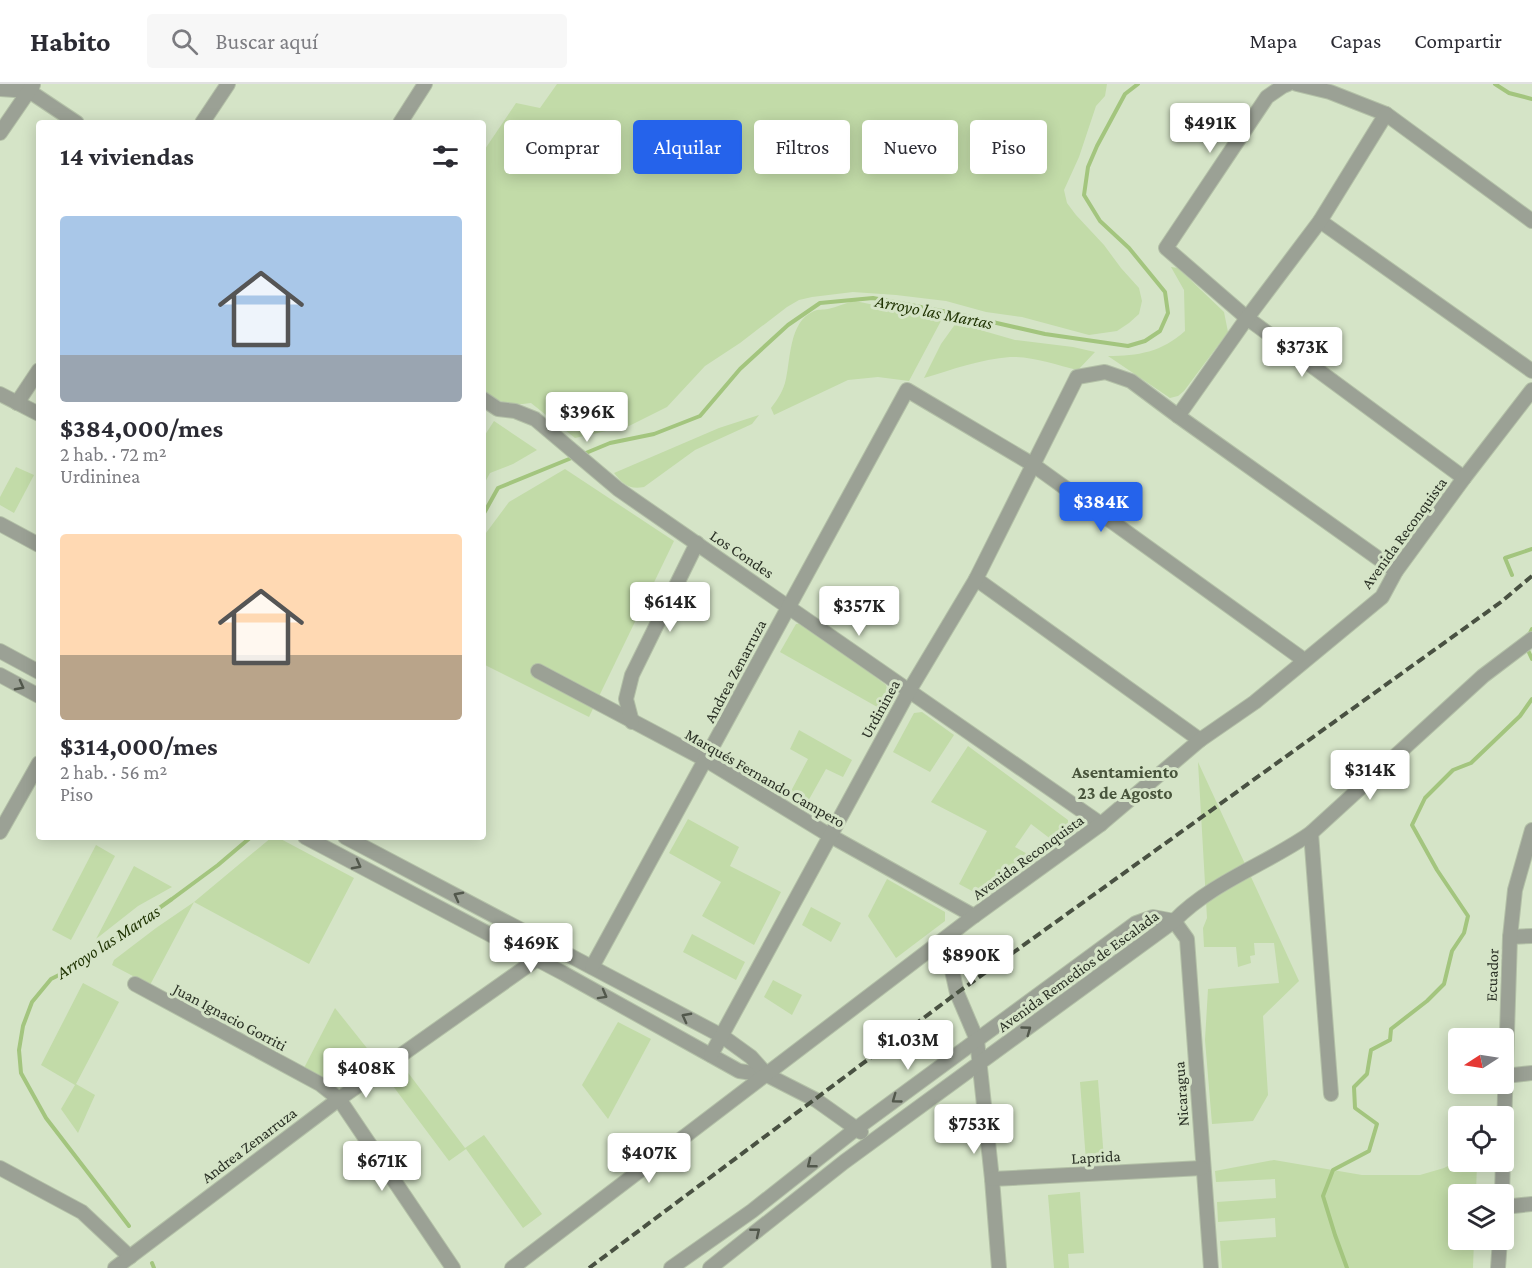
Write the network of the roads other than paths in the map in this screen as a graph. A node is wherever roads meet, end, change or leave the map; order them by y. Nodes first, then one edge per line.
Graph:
1 (228, 84) edge
2 (425, 84) edge
3 (1288, 84) edge
4 (1297, 84) edge
5 (31, 87) edge
6 (0, 89) edge
7 (1386, 114) junction
8 (73, 120) edge
9 (204, 120) edge
10 (402, 120) edge
11 (0, 133) edge
12 (1320, 221) junction
13 (1532, 221) edge
14 (1247, 318) junction
15 (1532, 371) edge
16 (36, 374) edge
17 (1532, 390) edge
18 (0, 393) edge
19 (486, 401) edge
20 (17, 403) junction
21 (36, 412) edge
22 (1178, 416) junction
23 (1032, 464) junction
24 (1464, 478) junction
25 (0, 524) edge
26 (36, 543) edge
27 (697, 543) junction
28 (1396, 571) junction
29 (975, 579) junction
30 (789, 606) junction
31 (1532, 639) edge
32 (0, 651) edge
33 (1304, 660) junction
34 (36, 670) edge
35 (538, 670) dead end
36 (0, 675) edge
37 (909, 690) junction
38 (36, 694) edge
39 (632, 722) junction
40 (1200, 740) junction
41 (706, 760) junction
42 (36, 768) edge
43 (1101, 824) junction
44 (1532, 830) edge
45 (0, 832) edge
46 (1311, 833) junction
47 (829, 835) junction
48 (311, 840) edge
49 (351, 840) edge
50 (974, 916) junction
51 (1174, 921) junction
52 (1532, 936) edge
53 (1510, 937) junction
54 (945, 939) junction
55 (547, 943) junction
56 (537, 959) junction
57 (592, 967) junction
58 (135, 984) dead end
59 (1507, 1028) edge
60 (722, 1036) junction
61 (977, 1040) junction
62 (711, 1056) junction
63 (980, 1064) junction
64 (1532, 1073) edge
65 (767, 1075) junction
66 (1514, 1075) edge
67 (1331, 1094) dead end
68 (339, 1099) junction
69 (857, 1128) junction
70 (871, 1143) junction
71 (0, 1168) edge
72 (1202, 1168) junction
73 (992, 1179) junction
74 (1532, 1204) edge
75 (1514, 1206) edge
76 (718, 1235) junction
77 (1499, 1250) edge
78 (130, 1257) junction
79 (727, 1262) edge
80 (115, 1268) edge
81 (453, 1268) edge
82 (512, 1268) edge
83 (671, 1268) edge
84 (710, 1268) edge
85 (999, 1268) edge
86 (1211, 1268) edge
87 (1498, 1268) edge

1 - 9 street
2 - 10 street
3 - 14 street
4 - 7 street
5 - 6 street
5 - 8 street
5 - 11 street
7 - 12 street
7 - 13 street
12 - 14 street
12 - 15 street
14 - 22 street
14 - 24 street
16 - 20 street
17 - 24 street, Avenida Reconquista
18 - 20 street
19 - 27 street, Los Condes
20 - 21 street
22 - 23 street, Urdininea
22 - 28 street
23 - 29 street, Urdininea
23 - 30 street, Andrea Zenarruza
23 - 33 street
24 - 28 street, Avenida Reconquista
25 - 26 street
27 - 30 street, Los Condes
27 - 39 street
28 - 33 street, Avenida Reconquista
29 - 37 street, Urdininea
29 - 40 street
30 - 37 street, Los Condes
30 - 41 street, Andrea Zenarruza
31 - 46 street
32 - 34 street
33 - 40 street, Avenida Reconquista
35 - 39 street, Marqués Fernando Campero
36 -> 38 street
37 - 43 street, Los Condes
37 - 47 street, Urdininea
39 - 41 street, Marqués Fernando Campero
40 - 43 street, Avenida Reconquista
41 - 47 street, Marqués Fernando Campero
41 - 57 street, Andrea Zenarruza
42 - 45 street
43 - 50 street, Avenida Reconquista
44 - 53 street, Ecuador
46 - 51 street
46 - 67 street
47 - 50 street, Marqués Fernando Campero
47 - 60 street, Urdininea
48 -> 56 street
55 -> 49 street
50 - 54 street, Avenida Reconquista
51 - 61 street, Avenida Remedios de Escalada
63 -> 51 street, Avenida Remedios de Escalada
51 - 72 street, Nicaragua
52 - 53 street
53 - 59 street, Ecuador
54 - 61 street
54 - 65 street, Avenida Reconquista
55 - 56 street, Andrea Zenarruza
55 - 57 street
56 -> 62 street
56 - 68 street, Andrea Zenarruza
60 -> 57 street
58 - 68 street, Juan Ignacio Gorriti
60 - 62 street, Urdininea
60 - 65 street
61 - 63 street
61 -> 69 street, Avenida Remedios de Escalada
62 - 65 street
63 - 70 street, Avenida Remedios de Escalada
63 - 73 street
64 - 66 street
65 - 69 street
65 - 82 street, Avenida Reconquista
68 - 78 street, Andrea Zenarruza
68 - 81 street, Juan Ignacio Gorriti
69 - 70 street
69 -> 76 street, Avenida Remedios de Escalada
79 -> 70 street, Avenida Remedios de Escalada
71 - 78 street
72 - 73 street, Laprida
72 - 86 street, Nicaragua
73 - 85 street
74 - 75 street
76 - 79 street
76 - 83 street, Avenida Remedios de Escalada
77 - 87 street
78 - 80 street, Andrea Zenarruza
79 - 84 street, Avenida Remedios de Escalada

